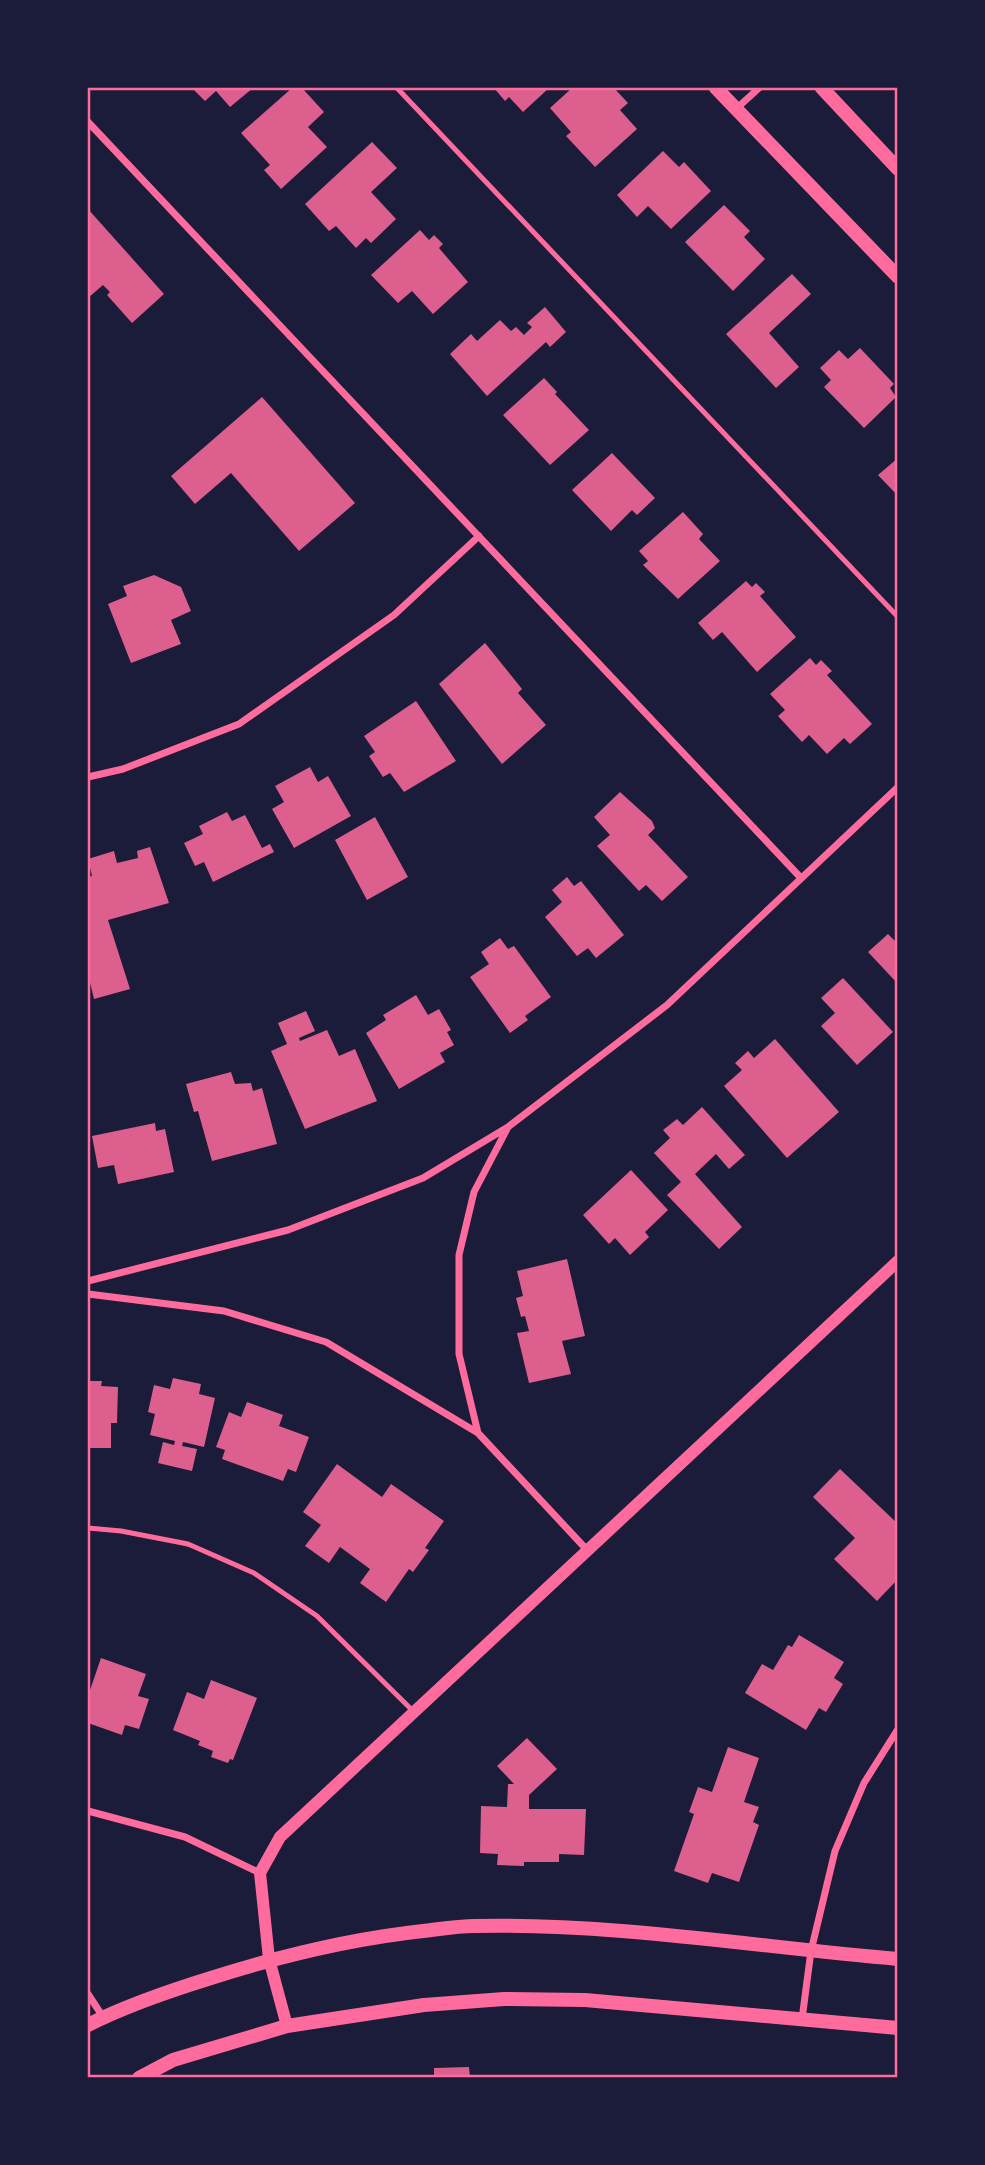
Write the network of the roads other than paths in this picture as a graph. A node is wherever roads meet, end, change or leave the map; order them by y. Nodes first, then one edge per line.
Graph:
1 (397, 88) edge
2 (716, 88) edge
3 (759, 88) edge
4 (822, 88) edge
5 (736, 109) junction
6 (88, 122) edge
7 (898, 169) edge
8 (898, 277) edge
9 (479, 536) junction
10 (898, 617) edge
11 (88, 777) edge
12 (898, 787) edge
13 (801, 878) junction
14 (508, 1127) junction
15 (898, 1261) edge
16 (88, 1281) edge
17 (88, 1294) edge
18 (478, 1433) junction
19 (88, 1528) edge
20 (588, 1551) junction
21 (414, 1712) junction
22 (898, 1729) edge
23 (88, 1811) edge
24 (260, 1873) junction
25 (811, 1951) junction
26 (270, 1959) junction
27 (898, 1959) edge
28 (88, 1994) edge
29 (103, 2017) junction
30 (802, 2019) junction
31 (88, 2025) edge
32 (288, 2026) junction
33 (898, 2028) edge
34 (139, 2077) edge

1 - 10 lane
2 - 5 main road
3 - 5 street
4 - 7 main road
5 - 8 main road
6 - 9 street
9 - 11 street
9 - 13 street
12 - 13 street
13 - 14 street
14 - 16 street
14 - 18 street
15 - 20 street
17 - 18 street
18 - 20 street
19 - 21 lane
20 - 21 street
21 - 24 street
22 - 25 street
23 - 24 street
24 - 26 street
25 - 26 main road
25 - 27 main road
25 - 30 street
26 - 29 main road
26 - 32 street
28 - 29 street
29 - 31 main road
30 - 32 main road
30 - 33 main road
32 - 34 main road

